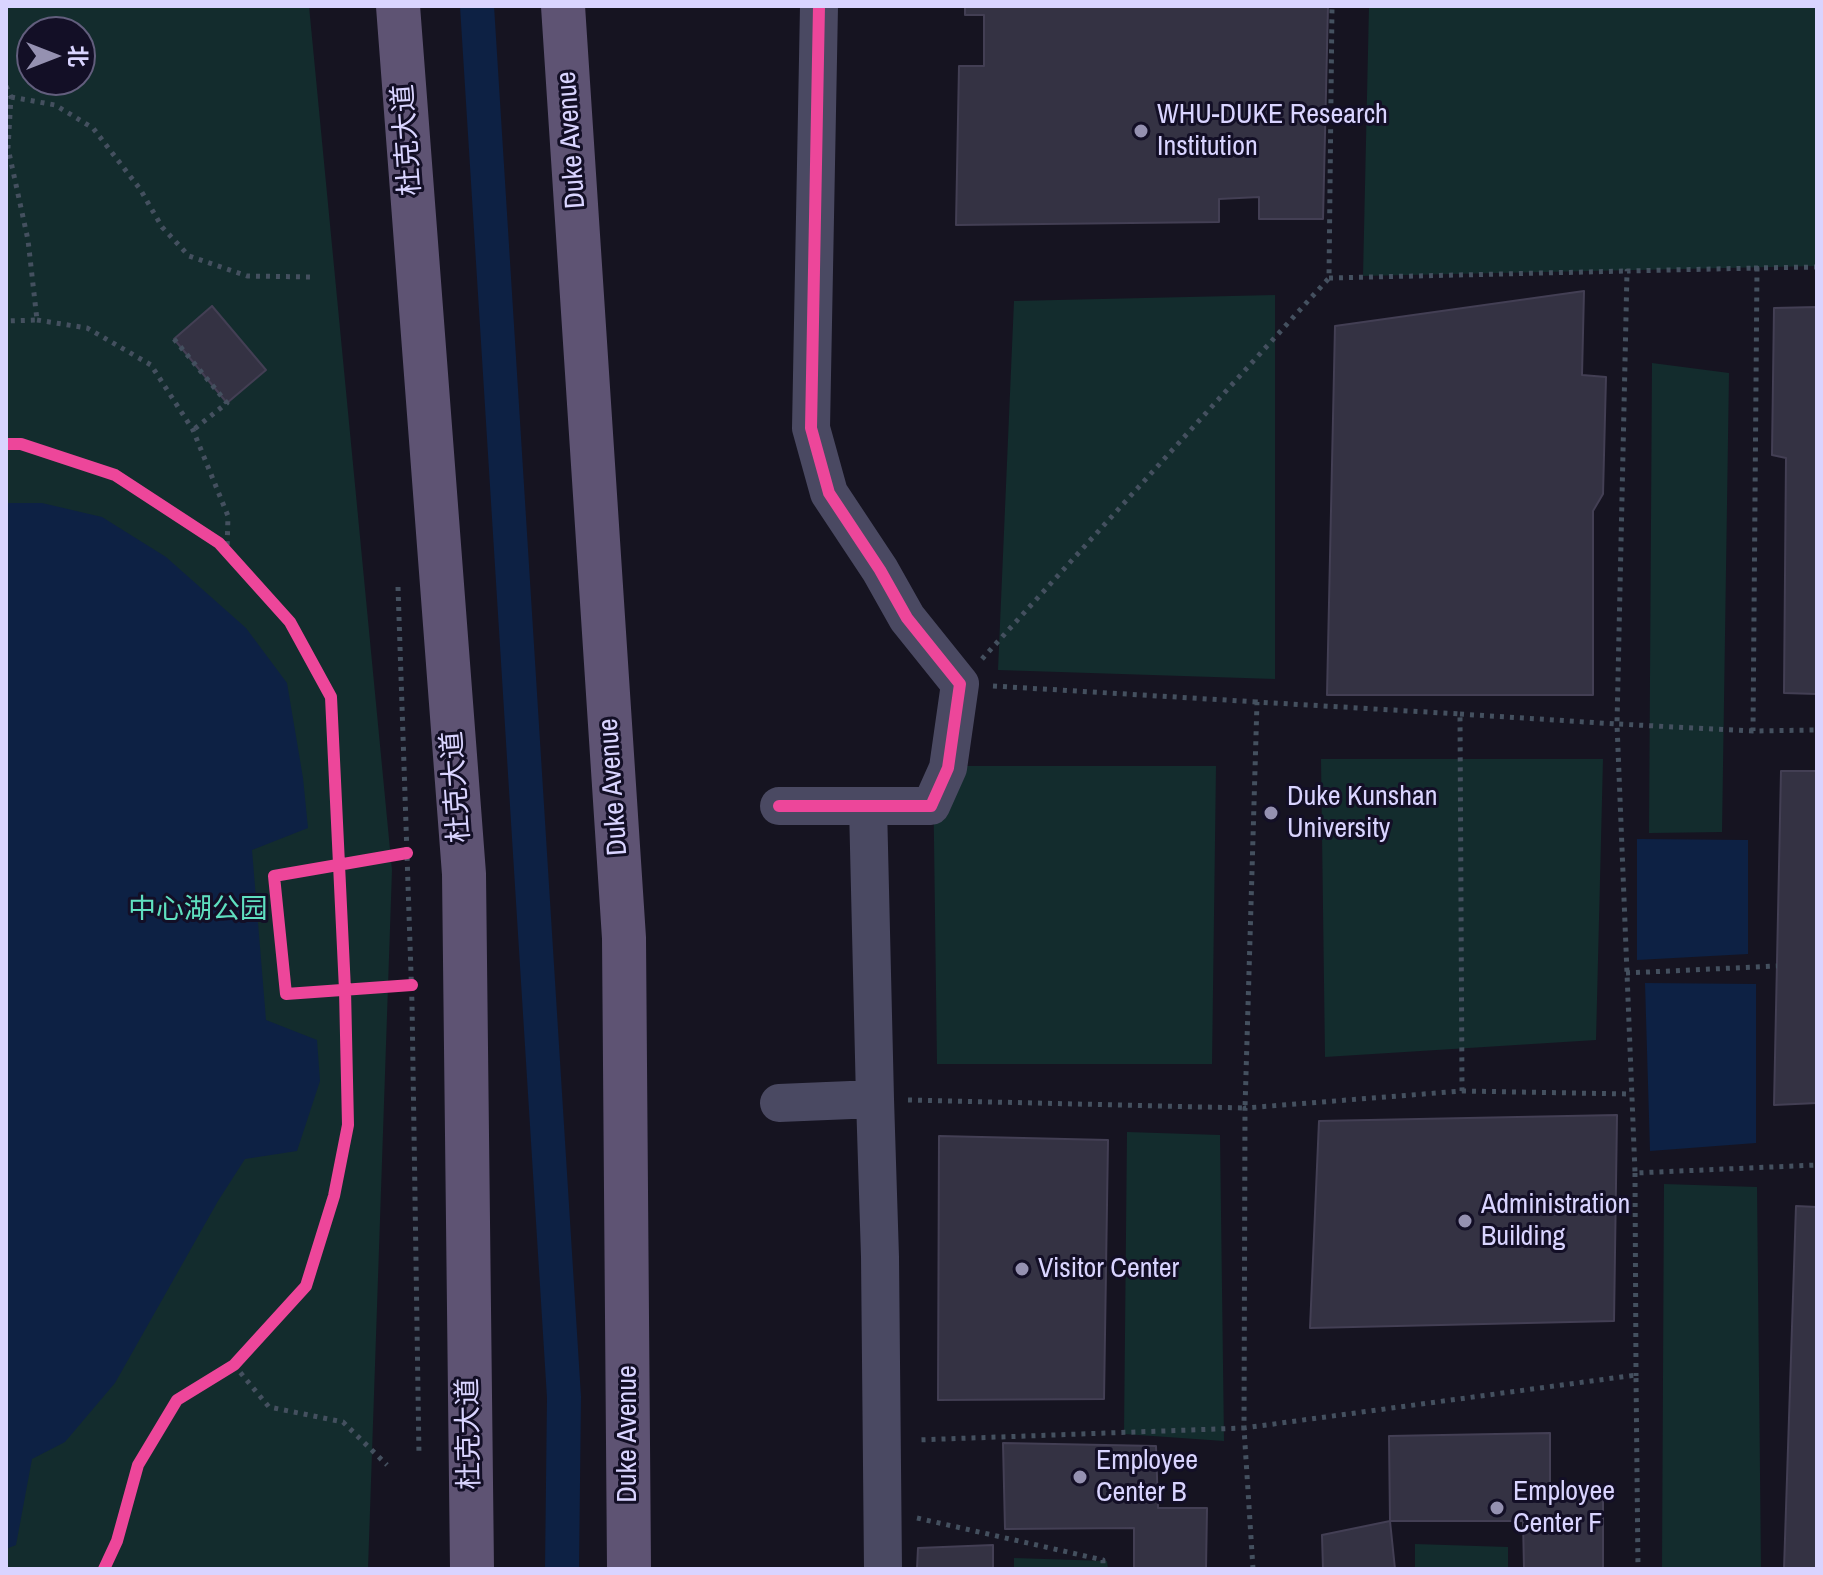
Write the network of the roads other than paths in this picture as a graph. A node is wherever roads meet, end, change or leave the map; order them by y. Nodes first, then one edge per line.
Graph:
1 (398, 6) edge
2 (563, 6) edge
3 (819, 6) edge
4 (779, 806) dead end
5 (868, 806) junction
6 (875, 1099) junction
7 (779, 1103) dead end
8 (472, 1569) edge
9 (629, 1569) edge
10 (883, 1569) edge

1 - 8 main road, 杜克大道
2 - 9 main road, Duke Avenue
3 - 5 street
4 - 5 street
5 - 6 street
6 - 7 street
6 - 10 street

